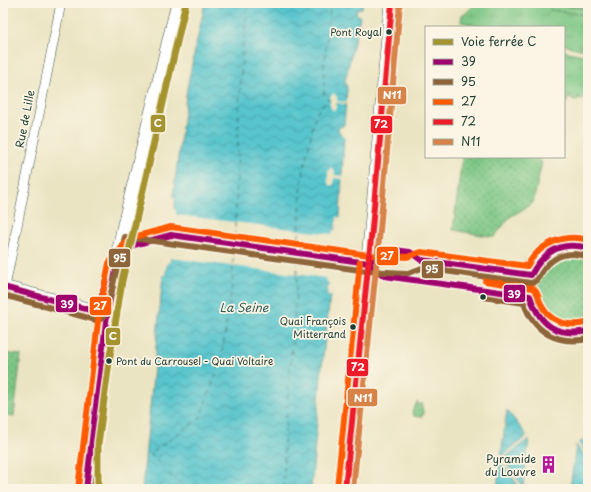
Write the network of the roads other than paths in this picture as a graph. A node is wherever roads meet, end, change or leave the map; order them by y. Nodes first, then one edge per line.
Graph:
1 (61, 3) edge
2 (179, 3) edge
3 (392, 3) edge
4 (4, 287) edge
5 (107, 314) junction
6 (86, 489) edge
7 (345, 489) edge

1 - 4 street, Rue de Lille
2 - 5 main road
3 - 7 main road
4 - 5 street
5 - 6 main road

